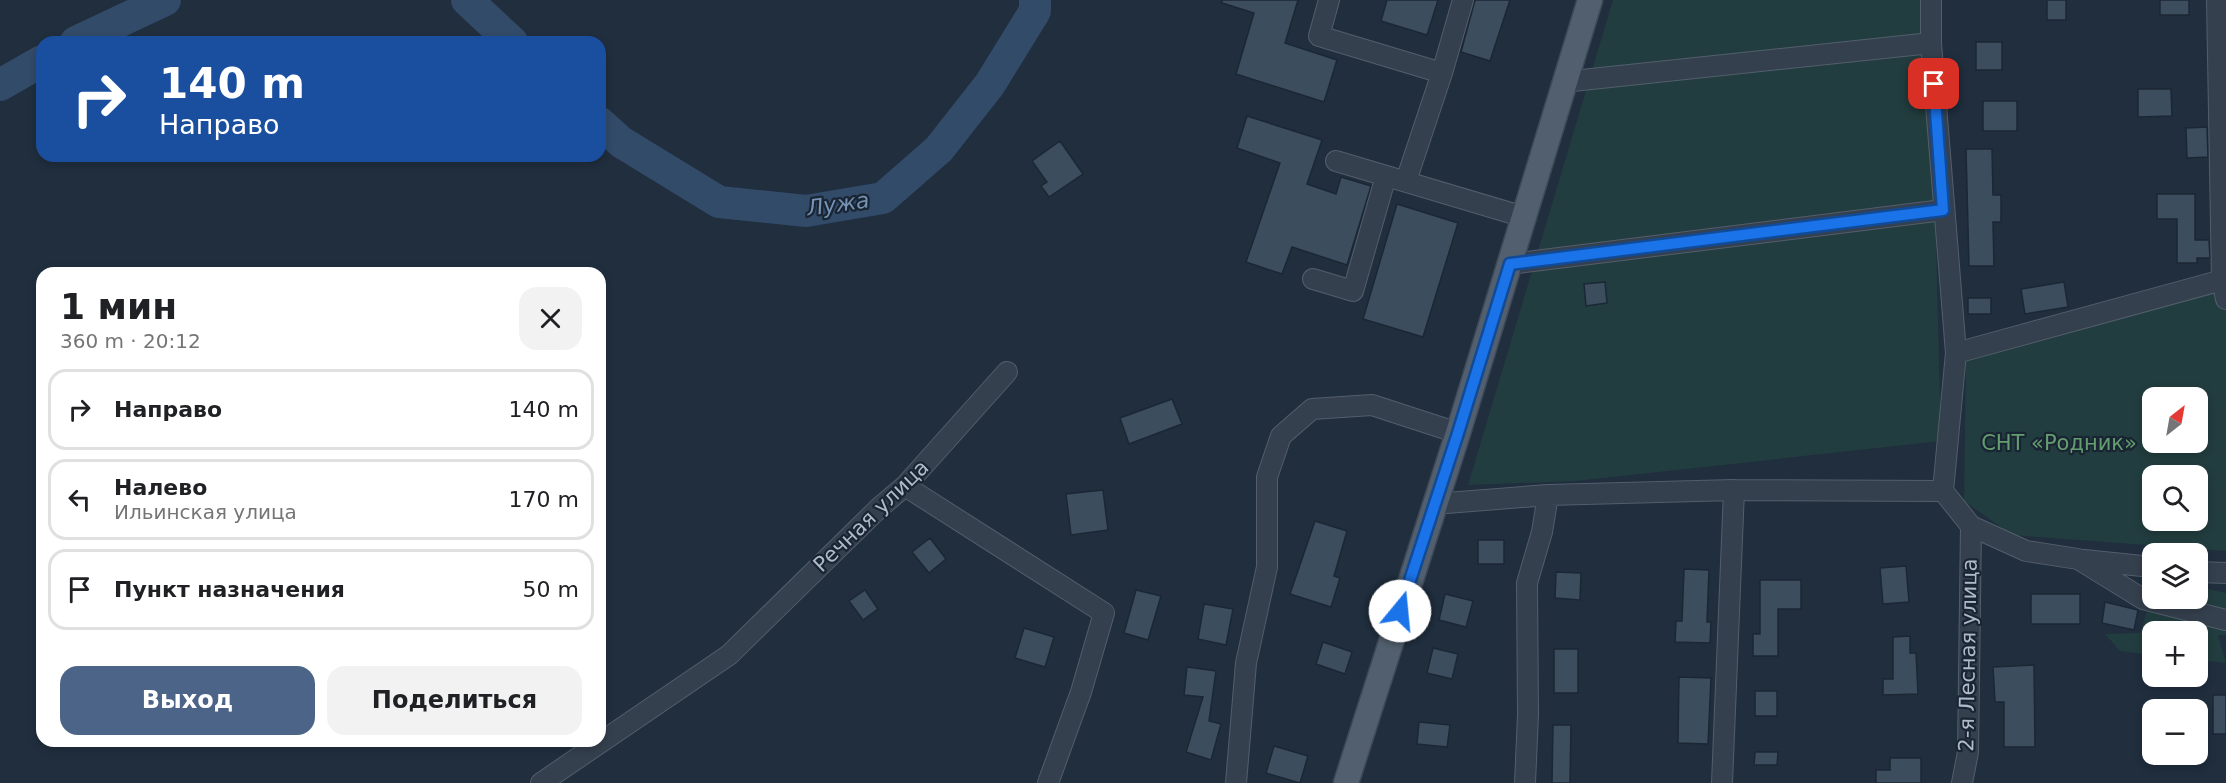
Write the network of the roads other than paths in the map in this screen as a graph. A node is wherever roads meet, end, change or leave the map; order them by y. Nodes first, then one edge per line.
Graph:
1 (1329, 0) edge
2 (1463, 0) edge
3 (1590, 0) edge
4 (1931, 0) edge
5 (2217, 0) edge
6 (1930, 43) junction
7 (1442, 73) junction
8 (1563, 82) junction
9 (1336, 161) dead end
10 (1386, 176) junction
11 (1406, 181) junction
12 (1943, 210) junction
13 (1524, 217) junction
14 (1510, 264) junction
15 (1314, 279) dead end
16 (2225, 286) edge
17 (1956, 352) junction
18 (1007, 372) dead end
19 (1458, 433) junction
20 (905, 486) junction
21 (1734, 490) junction
22 (1943, 491) junction
23 (1548, 495) junction
24 (1434, 504) junction
25 (1971, 526) junction
26 (2078, 559) junction
27 (2142, 566) edge
28 (2208, 572) edge
29 (2226, 573) edge
30 (2226, 620) edge
31 (606, 739) edge
32 (594, 747) edge
33 (541, 783) edge
34 (1048, 783) edge
35 (1236, 783) edge
36 (1346, 783) edge
37 (1525, 783) edge
38 (1722, 783) edge
39 (1962, 783) edge

1 - 7 street
2 - 7 street
3 - 8 main road
4 - 6 street
5 - 16 street
6 - 8 street
6 - 12 street
7 - 11 street
8 - 13 main road
9 - 10 street
10 - 11 street
10 - 15 street
11 - 13 street
12 - 14 street
12 - 17 street
13 - 14 main road
14 - 19 main road
16 - 17 street
17 - 22 street
18 - 20 street, Речная улица
19 - 24 main road
19 - 35 street
20 - 31 street, Речная улица
20 - 34 street
21 - 22 street
21 - 23 street
21 - 38 street
22 - 25 street, 2-я Лесная улица
23 - 24 street
23 - 37 street
24 - 36 main road
25 - 26 street, 2-я Лесная улица
25 - 39 street, 2-я Лесная улица
26 - 27 street
26 - 30 street, 2-я Лесная улица
28 - 29 street
32 - 33 street, Речная улица

